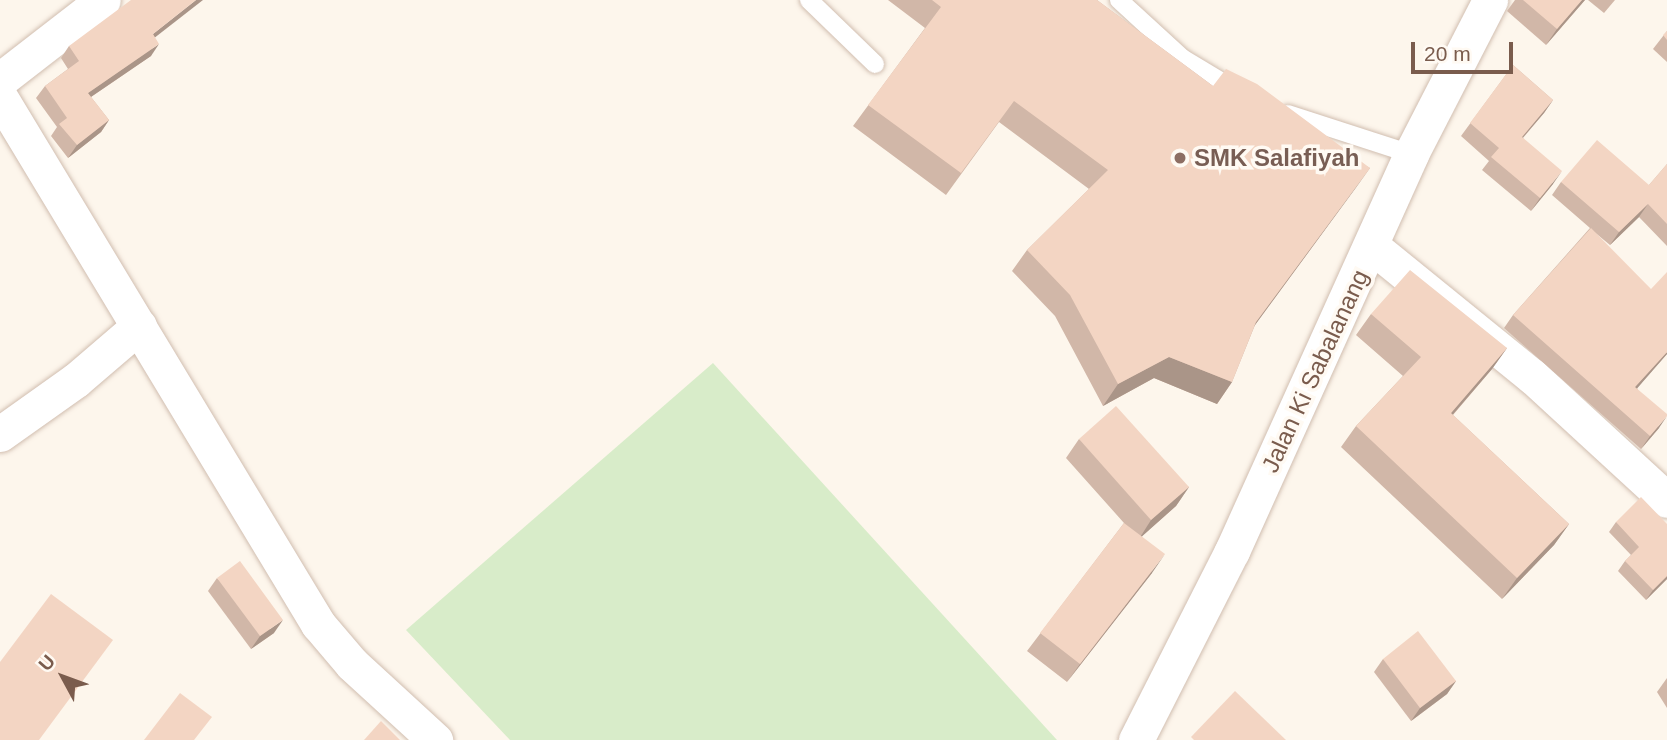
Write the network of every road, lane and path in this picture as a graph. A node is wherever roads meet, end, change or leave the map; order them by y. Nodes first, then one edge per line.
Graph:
1 (103, 0) edge
2 (809, 0) edge
3 (1119, 0) edge
4 (1482, 14) edge
5 (875, 64) dead end
6 (0, 80) edge
7 (0, 97) edge
8 (1411, 154) junction
9 (1373, 247) junction
10 (139, 326) junction
11 (0, 434) edge
12 (1667, 500) edge
13 (435, 740) edge
14 (1136, 740) edge

1 - 6 street
2 - 5 lane
3 - 8 lane
4 - 8 street, Jalan Ki Sabalanang
7 - 10 street
8 - 9 street, Jalan Ki Sabalanang
9 - 12 street
9 - 14 street, Jalan Ki Sabalanang
10 - 11 street
10 - 13 street

